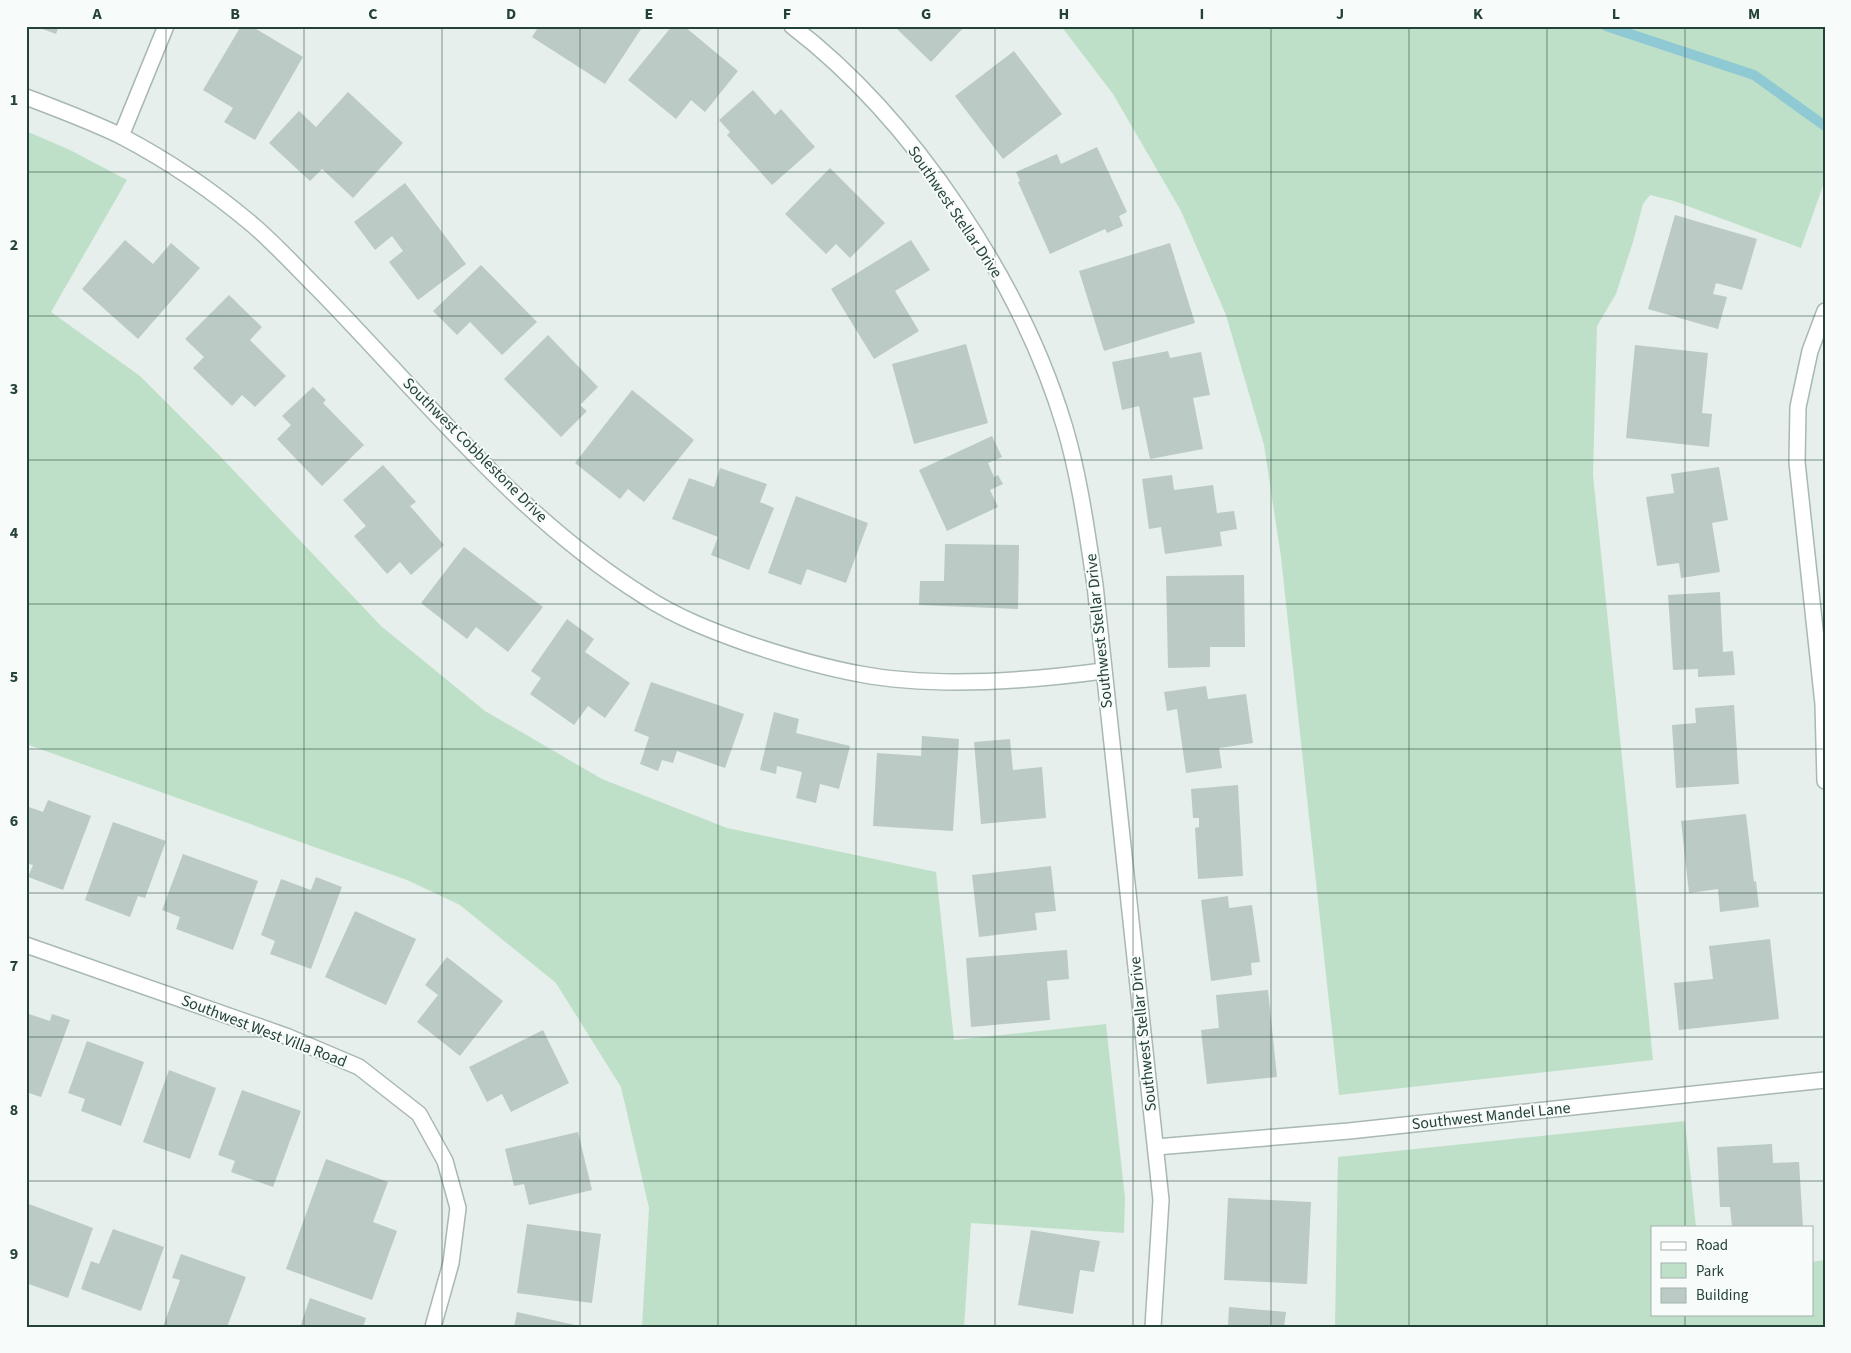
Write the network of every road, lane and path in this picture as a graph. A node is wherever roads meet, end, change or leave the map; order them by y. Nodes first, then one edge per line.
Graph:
1 (166, 26) edge
2 (792, 26) edge
3 (26, 97) edge
4 (121, 136) junction
5 (1825, 311) edge
6 (1103, 671) junction
7 (1824, 703) edge
8 (1825, 781) edge
9 (26, 944) edge
10 (1825, 1080) edge
11 (1156, 1147) junction
12 (433, 1327) edge
13 (1153, 1327) edge

1 - 4 street
2 - 6 street, Southwest Stellar Drive
3 - 4 street, Southwest Cobblestone Drive
4 - 6 street, Southwest Cobblestone Drive
5 - 7 street
6 - 11 street, Southwest Stellar Drive
7 - 8 street
9 - 12 street, Southwest West Villa Road
10 - 11 street, Southwest Mandel Lane
11 - 13 street, Southwest Stellar Drive

